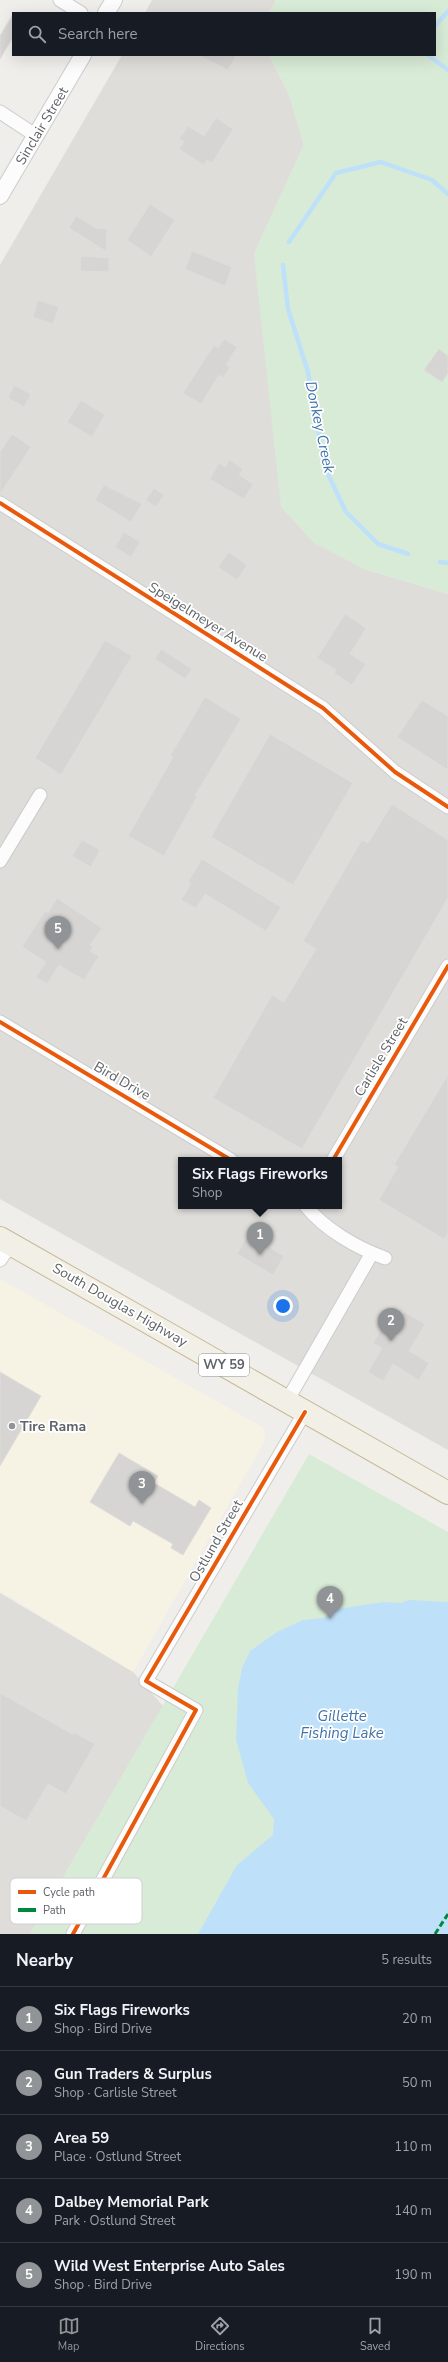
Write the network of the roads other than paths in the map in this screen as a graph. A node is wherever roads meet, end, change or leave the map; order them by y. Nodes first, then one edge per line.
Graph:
1 (60, 0) edge
2 (114, 0) edge
3 (79, 12) edge
4 (107, 12) edge
5 (82, 56) edge
6 (0, 112) edge
7 (36, 135) junction
8 (0, 196) edge
9 (0, 503) edge
10 (40, 795) dead end
11 (448, 808) edge
12 (0, 861) edge
13 (448, 966) edge
14 (0, 1022) edge
15 (226, 1157) edge
16 (335, 1157) edge
17 (308, 1209) edge
18 (4, 1247) edge
19 (372, 1253) junction
20 (385, 1258) dead end
21 (296, 1406) junction
22 (448, 1493) edge
23 (104, 1878) edge
24 (79, 1924) edge
25 (74, 1934) edge

1 - 3 street
2 - 4 street
5 - 7 street, Sinclair Street
6 - 7 street
7 - 8 street, Sinclair Street
9 - 11 street, Speigelmeyer Avenue
10 - 12 street
13 - 16 street, Carlisle Street
14 - 15 street, Bird Drive
17 - 19 street
18 - 21 highway, South Douglas Highway / WY 59
19 - 20 street
19 - 21 street
21 - 22 highway, South Douglas Highway / WY 59
21 - 23 street, Ostlund Street
24 - 25 street, Ostlund Street

